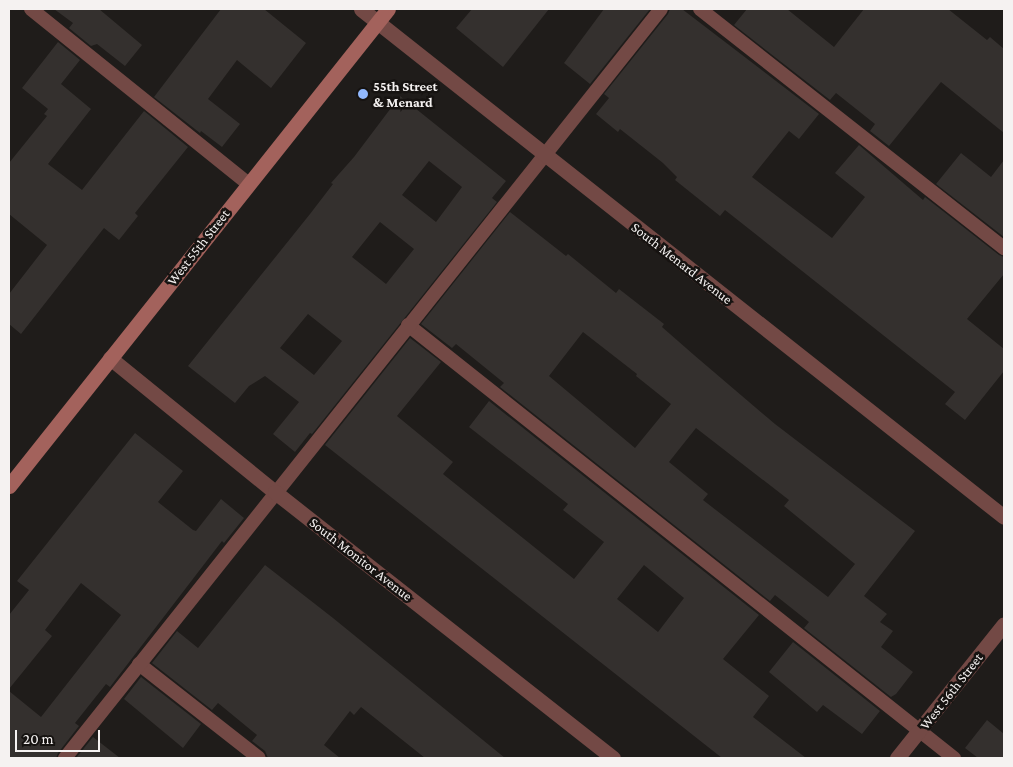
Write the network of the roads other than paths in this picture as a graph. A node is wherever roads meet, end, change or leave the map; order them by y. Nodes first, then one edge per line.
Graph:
1 (31, 9) edge
2 (361, 9) edge
3 (388, 9) edge
4 (662, 9) edge
5 (700, 9) edge
6 (377, 22) junction
7 (544, 154) junction
8 (249, 184) junction
9 (1004, 248) edge
10 (408, 325) junction
11 (110, 358) junction
12 (9, 486) edge
13 (275, 492) junction
14 (1004, 517) edge
15 (1004, 624) edge
16 (139, 664) junction
17 (919, 731) junction
18 (65, 758) edge
19 (259, 758) edge
20 (614, 758) edge
21 (897, 758) edge
22 (954, 758) edge

1 - 8 lane
2 - 6 street, South Menard Avenue
3 - 6 main road, West 55th Street
4 - 7 lane
5 - 9 lane
6 - 7 street, South Menard Avenue
6 - 8 main road, West 55th Street
7 - 10 lane
7 - 14 street, South Menard Avenue
8 - 11 main road, West 55th Street
10 - 13 lane
10 - 17 lane
11 - 12 main road, West 55th Street
11 - 13 street, South Monitor Avenue
13 - 16 lane
13 - 20 street, South Monitor Avenue
15 - 17 street, West 56th Street
16 - 18 lane
16 - 19 lane
17 - 21 street, West 56th Street
17 - 22 lane

